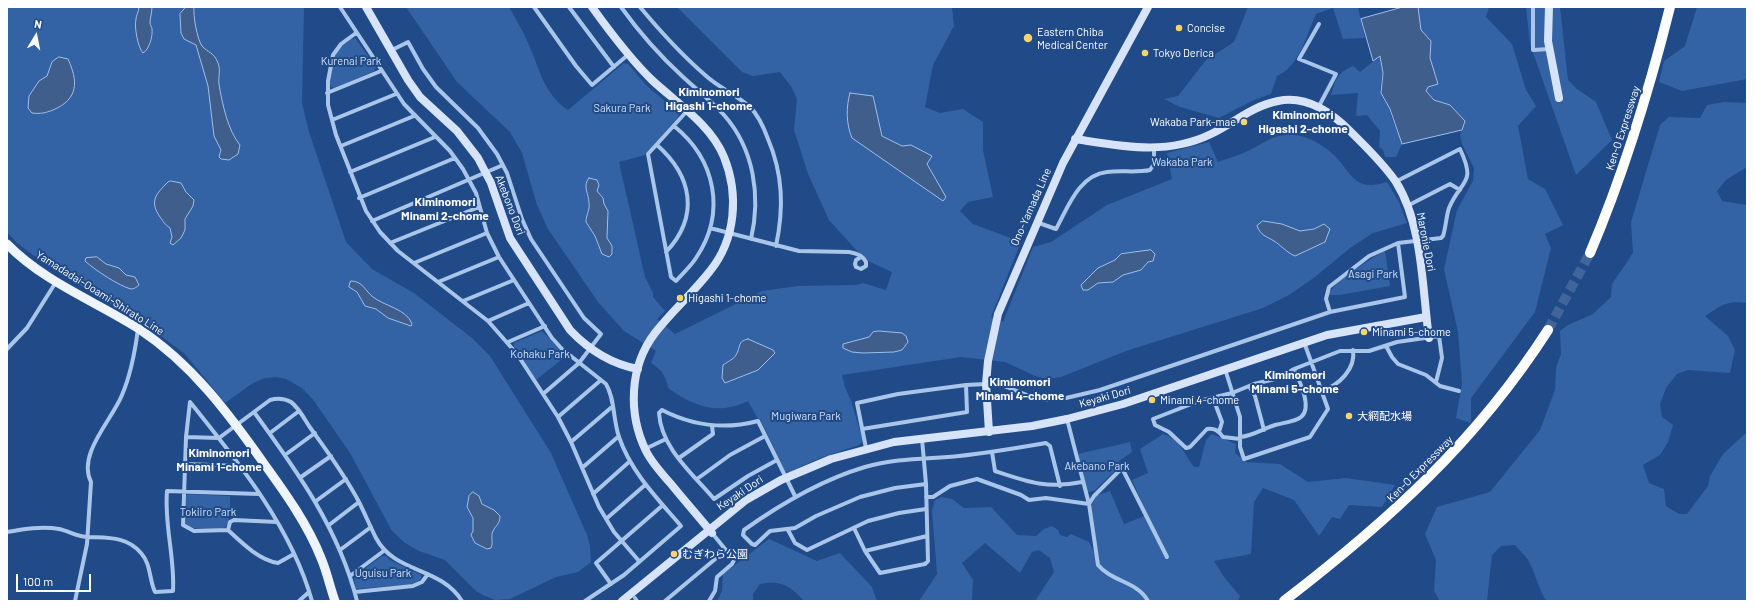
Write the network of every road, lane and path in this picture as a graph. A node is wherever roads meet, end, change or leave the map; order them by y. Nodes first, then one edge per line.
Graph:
1 (340, 7) edge
2 (366, 7) edge
3 (534, 7) edge
4 (568, 7) edge
5 (592, 7) edge
6 (621, 7) edge
7 (640, 7) edge
8 (1148, 7) edge
9 (1533, 7) edge
10 (1550, 7) edge
11 (1670, 7) edge
12 (1318, 24) dead end
13 (356, 33) junction
14 (392, 50) junction
15 (1549, 50) junction
16 (629, 54) junction
17 (614, 67) junction
18 (381, 71) junction
19 (327, 93) junction
20 (396, 94) junction
21 (1559, 98) dead end
22 (1319, 106) junction
23 (687, 111) junction
24 (414, 116) junction
25 (332, 120) junction
26 (674, 126) junction
27 (435, 137) junction
28 (1075, 139) junction
29 (657, 145) junction
30 (341, 146) junction
31 (1154, 149) junction
32 (454, 158) junction
33 (503, 165) junction
34 (350, 172) junction
35 (486, 173) junction
36 (469, 180) junction
37 (1395, 182) junction
38 (1460, 190) junction
39 (359, 198) junction
40 (1407, 206) junction
41 (479, 207) junction
42 (372, 221) junction
43 (1036, 222) junction
44 (710, 228) junction
45 (487, 233) junction
46 (729, 233) junction
47 (751, 239) junction
48 (1417, 240) junction
49 (390, 243) junction
50 (7, 244) edge
51 (1398, 244) junction
52 (776, 246) junction
53 (666, 252) junction
54 (856, 253) junction
55 (1590, 253) tunnel mouth
56 (499, 257) junction
57 (861, 257) junction
58 (856, 260) junction
59 (414, 263) junction
60 (514, 280) junction
61 (56, 282) junction
62 (438, 282) junction
63 (463, 301) junction
64 (529, 303) junction
65 (1330, 312) junction
66 (1426, 317) junction
67 (488, 321) junction
68 (545, 326) junction
69 (138, 329) junction
70 (1548, 330) tunnel mouth
71 (1429, 338) junction
72 (508, 342) junction
73 (1304, 342) junction
74 (1386, 346) junction
75 (7, 349) edge
76 (590, 349) junction
77 (1352, 350) junction
78 (579, 363) junction
79 (1312, 363) junction
80 (638, 369) junction
81 (1224, 369) junction
82 (1294, 369) junction
83 (601, 380) junction
84 (1436, 382) junction
85 (986, 384) junction
86 (966, 385) junction
87 (1249, 386) junction
88 (1460, 391) dead end
89 (1322, 392) junction
90 (1232, 393) junction
91 (543, 394) junction
92 (1213, 398) junction
93 (612, 406) junction
94 (299, 411) junction
95 (254, 412) junction
96 (558, 417) junction
97 (1067, 419) junction
98 (236, 424) junction
99 (712, 426) junction
100 (862, 429) junction
101 (1264, 430) junction
102 (989, 432) junction
103 (1219, 432) junction
104 (270, 433) junction
105 (315, 433) junction
106 (619, 436) junction
107 (765, 436) junction
108 (186, 437) junction
109 (219, 438) junction
110 (922, 438) junction
111 (1240, 438) junction
112 (666, 439) junction
113 (571, 442) junction
114 (866, 448) junction
115 (645, 449) junction
116 (992, 452) junction
117 (285, 455) junction
118 (331, 456) junction
119 (679, 458) junction
120 (924, 458) junction
121 (777, 460) junction
122 (630, 462) junction
123 (185, 464) junction
124 (239, 466) junction
125 (582, 468) junction
126 (301, 477) junction
127 (346, 478) junction
128 (697, 479) junction
129 (786, 479) junction
130 (1082, 482) junction
131 (926, 484) junction
132 (645, 485) junction
133 (1060, 486) junction
134 (184, 492) junction
135 (259, 494) junction
136 (593, 494) junction
137 (795, 496) junction
138 (926, 497) junction
139 (316, 500) junction
140 (359, 502) junction
141 (1089, 504) junction
142 (663, 506) junction
143 (926, 509) junction
144 (606, 519) junction
145 (277, 522) junction
146 (329, 525) junction
147 (371, 527) junction
148 (854, 528) junction
149 (228, 530) junction
150 (788, 530) junction
151 (710, 531) junction
152 (7, 532) edge
153 (927, 536) junction
154 (87, 537) junction
155 (622, 541) junction
156 (340, 550) junction
157 (385, 550) junction
158 (726, 550) junction
159 (865, 551) junction
160 (294, 554) junction
161 (1167, 557) dead end
162 (639, 561) junction
163 (428, 574) junction
164 (350, 576) junction
165 (611, 584) junction
166 (309, 592) junction
167 (355, 592) junction
168 (634, 600) edge
169 (75, 601) edge
170 (299, 601) edge
171 (312, 601) edge
172 (335, 601) edge
173 (357, 601) edge
174 (462, 601) edge
175 (585, 601) edge
176 (622, 601) edge
177 (665, 601) edge
178 (709, 601) edge
179 (1148, 601) edge
180 (1284, 601) edge

1 - 13 street
2 - 14 street, Akebono Dori
3 - 17 street
4 - 17 street
5 - 16 street
6 - 47 street
7 - 52 street
8 - 28 street, Ono-Yamada Line
9 - 15 street
10 - 15 street
11 - 55 highway, Ken-O Expressway
12 - 22 street
13 - 18 street
13 - 19 street
14 - 33 street
14 - 35 street, Akebono Dori
15 - 21 street
16 - 17 street
16 - 23 street
18 - 19 street
18 - 20 street
19 - 25 street
20 - 24 street
20 - 25 street
22 - 31 street, Maronie Dori
22 - 37 street, Maronie Dori
23 - 26 street
23 - 46 street
24 - 27 street
24 - 30 street
25 - 30 street
26 - 29 street
26 - 44 street
27 - 32 street
27 - 34 street
28 - 31 street, Maronie Dori
28 - 43 street, Ono-Yamada Line
29 - 53 street
29 - 53 street
30 - 34 street
31 - 43 street
32 - 36 street
32 - 39 street
33 - 35 street
33 - 76 street
34 - 39 street
35 - 36 street
35 - 76 street, Akebono Dori
36 - 41 street
36 - 42 street
37 - 38 street
37 - 40 street, Maronie Dori
38 - 40 street
38 - 48 street
39 - 42 street
40 - 48 street, Maronie Dori
41 - 45 street
41 - 49 street
42 - 49 street
43 - 85 street, Ono-Yamada Line
44 - 46 street
44 - 53 street
45 - 56 street
45 - 59 street
46 - 47 street
46 - 80 street
47 - 52 street
48 - 51 street
48 - 66 street, Maronie Dori
49 - 59 street
50 - 61 main road, Yamadadai-Ooami-Shirato Line
51 - 65 street
51 - 65 street
52 - 54 street
54 - 57 street
54 - 58 street
56 - 60 street
56 - 62 street
57 - 58 street
57 - 58 street
59 - 62 street
60 - 63 street
60 - 64 street
61 - 69 main road, Yamadadai-Ooami-Shirato Line
61 - 75 street
62 - 63 street
63 - 67 street
64 - 67 street
64 - 68 street
65 - 85 street
66 - 71 street, Maronie Dori
66 - 73 street, Keyaki Dori
67 - 72 street
68 - 72 street
68 - 78 street
69 - 98 main road, Yamadadai-Ooami-Shirato Line
69 - 154 street
70 - 180 highway, Ken-O Expressway
71 - 74 street
71 - 84 street
72 - 91 street
73 - 79 street
73 - 81 street, Keyaki Dori
74 - 77 street
74 - 84 street
76 - 78 street
76 - 80 street, Akebono Dori
77 - 79 street
77 - 89 street
78 - 83 street
78 - 91 street
79 - 82 street
79 - 89 street
80 - 115 street
81 - 90 street
81 - 97 street, Keyaki Dori
82 - 87 street
82 - 101 street
83 - 93 street
83 - 96 street
84 - 88 street
85 - 86 street
85 - 102 street, Ono-Yamada Line
86 - 100 street
86 - 100 street
87 - 90 street
87 - 101 street
89 - 111 street
90 - 92 street
90 - 111 street
91 - 96 street
92 - 103 street
92 - 103 street
93 - 106 street
93 - 113 street
94 - 95 street
94 - 104 street
94 - 105 street
95 - 98 street
95 - 104 street
96 - 113 street
97 - 102 street, Keyaki Dori
97 - 130 street
98 - 109 street
98 - 172 main road, Yamadadai-Ooami-Shirato Line
99 - 107 street
99 - 112 street
99 - 119 street
100 - 114 street
101 - 111 street
102 - 110 street, Keyaki Dori
103 - 111 street
104 - 117 street
105 - 117 street
105 - 118 street
106 - 122 street
106 - 125 street
107 - 121 street
107 - 128 street
108 - 109 street
108 - 109 street
108 - 123 street
109 - 124 street
110 - 114 street, Keyaki Dori
110 - 120 street
112 - 115 street
112 - 119 street
113 - 125 street
114 - 129 street, Keyaki Dori
115 - 151 street
116 - 120 street
116 - 133 street
116 - 133 street
117 - 126 street
118 - 126 street
118 - 127 street
119 - 128 street
120 - 131 street
120 - 137 street
121 - 128 street
121 - 129 street
122 - 132 street
122 - 136 street
123 - 124 street
123 - 134 street
124 - 135 street
125 - 136 street
126 - 139 street
127 - 139 street
127 - 140 street
129 - 137 street
129 - 151 street, Keyaki Dori
130 - 133 street
130 - 141 street
131 - 138 street
131 - 150 street
132 - 142 street
132 - 144 street
134 - 135 street
134 - 149 street
134 - 154 street
135 - 145 street
136 - 144 street
137 - 150 street
138 - 141 street
138 - 143 street
139 - 146 street
140 - 146 street
140 - 147 street
141 - 161 street
141 - 179 street
142 - 155 street
142 - 162 street
143 - 148 street
143 - 153 street
144 - 155 street
145 - 149 street
145 - 160 street
146 - 156 street
147 - 156 street
147 - 157 street
148 - 150 street
148 - 159 street
149 - 160 street
151 - 158 street
151 - 168 street
151 - 176 street
152 - 154 street
153 - 159 street
153 - 159 street
154 - 169 street
155 - 162 street
155 - 165 street
156 - 164 street
157 - 163 street
157 - 164 street
158 - 177 street
158 - 178 street
160 - 166 street
162 - 165 street
163 - 167 street
163 - 174 street
164 - 167 street
165 - 175 street
166 - 170 street
166 - 171 street
167 - 173 street

